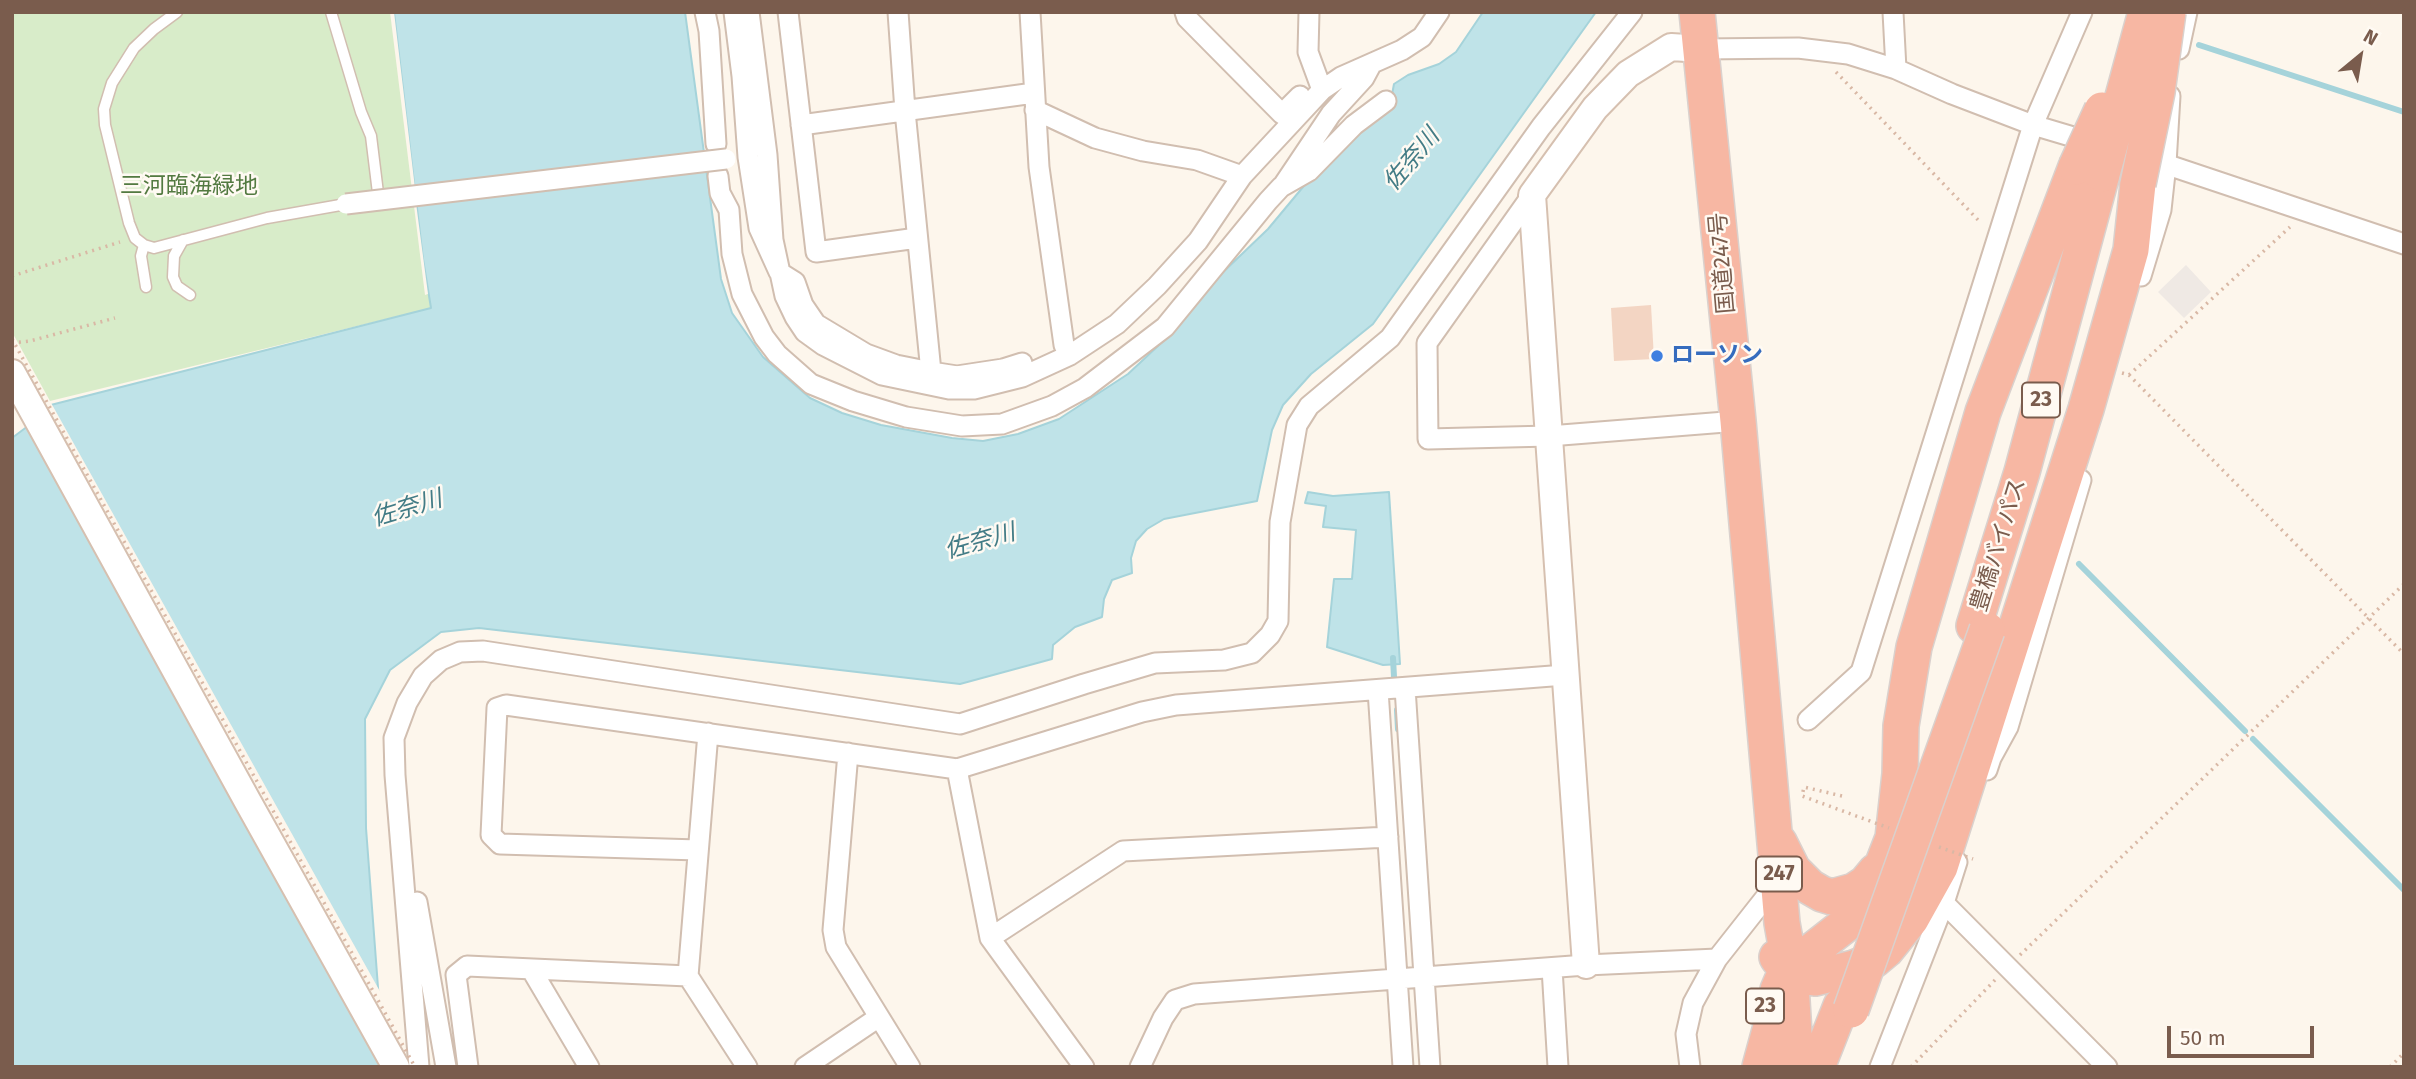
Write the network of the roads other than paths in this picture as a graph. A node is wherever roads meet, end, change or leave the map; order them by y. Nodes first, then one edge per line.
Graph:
1 (177, 12) edge
2 (331, 12) edge
3 (705, 12) edge
4 (734, 12) edge
5 (750, 12) edge
6 (788, 12) edge
7 (898, 12) edge
8 (1030, 12) edge
9 (1185, 12) edge
10 (1309, 12) edge
11 (1439, 12) edge
12 (1632, 12) edge
13 (1697, 12) edge
14 (1893, 12) edge
15 (2082, 12) edge
16 (2146, 12) edge
17 (2156, 12) edge
18 (2168, 12) edge
19 (2187, 12) edge
20 (1703, 49) junction
21 (1371, 65) junction
22 (1896, 69) junction
23 (1320, 86) junction
24 (1035, 102) junction
25 (1386, 102) dead end
26 (905, 111) junction
27 (802, 125) junction
28 (2033, 125) junction
29 (757, 156) junction
30 (720, 160) junction
31 (2166, 164) junction
32 (1242, 176) junction
33 (2108, 176) junction
34 (1281, 187) junction
35 (378, 192) dead end
36 (1532, 195) junction
37 (346, 204) joint
38 (917, 238) junction
39 (183, 240) junction
40 (144, 244) junction
41 (2404, 244) edge
42 (779, 272) junction
43 (146, 287) dead end
44 (190, 295) dead end
45 (1067, 350) junction
46 (931, 372) junction
47 (12, 373) edge
48 (1738, 421) junction
49 (1549, 436) junction
50 (1566, 675) junction
51 (1759, 682) junction
52 (1405, 688) junction
53 (1378, 690) junction
54 (1808, 720) dead end
55 (708, 733) junction
56 (848, 753) junction
57 (957, 769) junction
58 (395, 775) junction
59 (1776, 836) junction
60 (1388, 837) junction
61 (1895, 839) junction
62 (698, 850) junction
63 (1769, 893) junction
64 (1944, 903) junction
65 (990, 938) junction
66 (1781, 956) junction
67 (1717, 959) junction
68 (1874, 960) junction
69 (1586, 965) junction
70 (1552, 968) junction
71 (531, 969) junction
72 (688, 975) junction
73 (1397, 979) junction
74 (1424, 979) junction
75 (879, 1017) junction
76 (1809, 1066) edge
77 (396, 1067) edge
78 (417, 1067) edge
79 (446, 1067) edge
80 (468, 1067) edge
81 (589, 1067) edge
82 (747, 1067) edge
83 (805, 1067) edge
84 (910, 1067) edge
85 (1084, 1067) edge
86 (1140, 1067) edge
87 (1403, 1067) edge
88 (1430, 1067) edge
89 (1558, 1067) edge
90 (1690, 1067) edge
91 (1751, 1067) edge
92 (1760, 1067) edge
93 (1880, 1067) edge
94 (2107, 1067) edge

1 - 40 lane
2 - 35 lane
3 - 30 street
4 - 29 street
5 - 29 street
6 - 27 street
7 - 26 street
8 - 24 street
9 - 23 street
10 - 23 street
11 - 21 street
12 - 58 street
13 - 20 highway, 国道247号 / 247
14 - 22 street
15 - 28 street
16 - 33 highway, 豊橋バイパス / 23, bridge
17 - 33 highway, 豊橋バイパス / 23
18 - 33 highway, bridge
19 - 31 street
20 - 22 street
20 - 36 street
20 - 48 highway, 国道247号 / 247
21 - 23 street
21 - 34 street
22 - 28 street
23 - 32 street
24 - 26 street
24 - 32 street
24 - 45 street
25 - 34 street
26 - 27 street
26 - 38 street
27 - 38 street
28 - 31 street
28 - 54 street
29 - 30 street
29 - 42 street
30 - 34 street
30 - 37 street, bridge
31 - 41 street
31 - 64 street
32 - 45 street
33 - 61 highway
33 - 68 highway
33 - 76 highway, 豊橋バイパス / 23
36 - 49 street
36 - 49 street
37 - 39 lane
38 - 46 street
39 - 40 lane
39 - 44 lane
40 - 43 lane
42 - 45 street
42 - 46 street
45 - 46 street
47 - 77 street
48 - 49 street
48 - 51 highway, 国道247号 / 247
49 - 50 street
50 - 52 street
50 - 69 street
51 - 59 highway, 国道247号 / 247
51 - 63 highway, 国道247号 / 247
52 - 53 street
52 - 74 street
53 - 57 street
53 - 60 street
55 - 56 street
55 - 62 street
55 - 62 street
56 - 57 street
56 - 75 street
57 - 65 street
58 - 78 street
58 - 79 street
59 - 61 highway
59 - 66 highway, 国道247号 / 247
60 - 65 street
60 - 73 street
61 - 66 highway
62 - 72 street
63 - 66 highway, 国道247号 / 247
63 - 67 street
64 - 93 street
64 - 94 street
65 - 85 street
66 - 68 highway
66 - 76 highway, 国道247号 / 247
66 - 91 highway, 23
66 - 92 highway
67 - 69 street
67 - 90 street
68 - 76 highway
69 - 70 street
70 - 74 street
70 - 89 street
71 - 72 street
71 - 80 street
71 - 81 street
72 - 82 street
73 - 74 street
73 - 86 street
73 - 87 street
74 - 88 street
75 - 83 street
75 - 84 street

